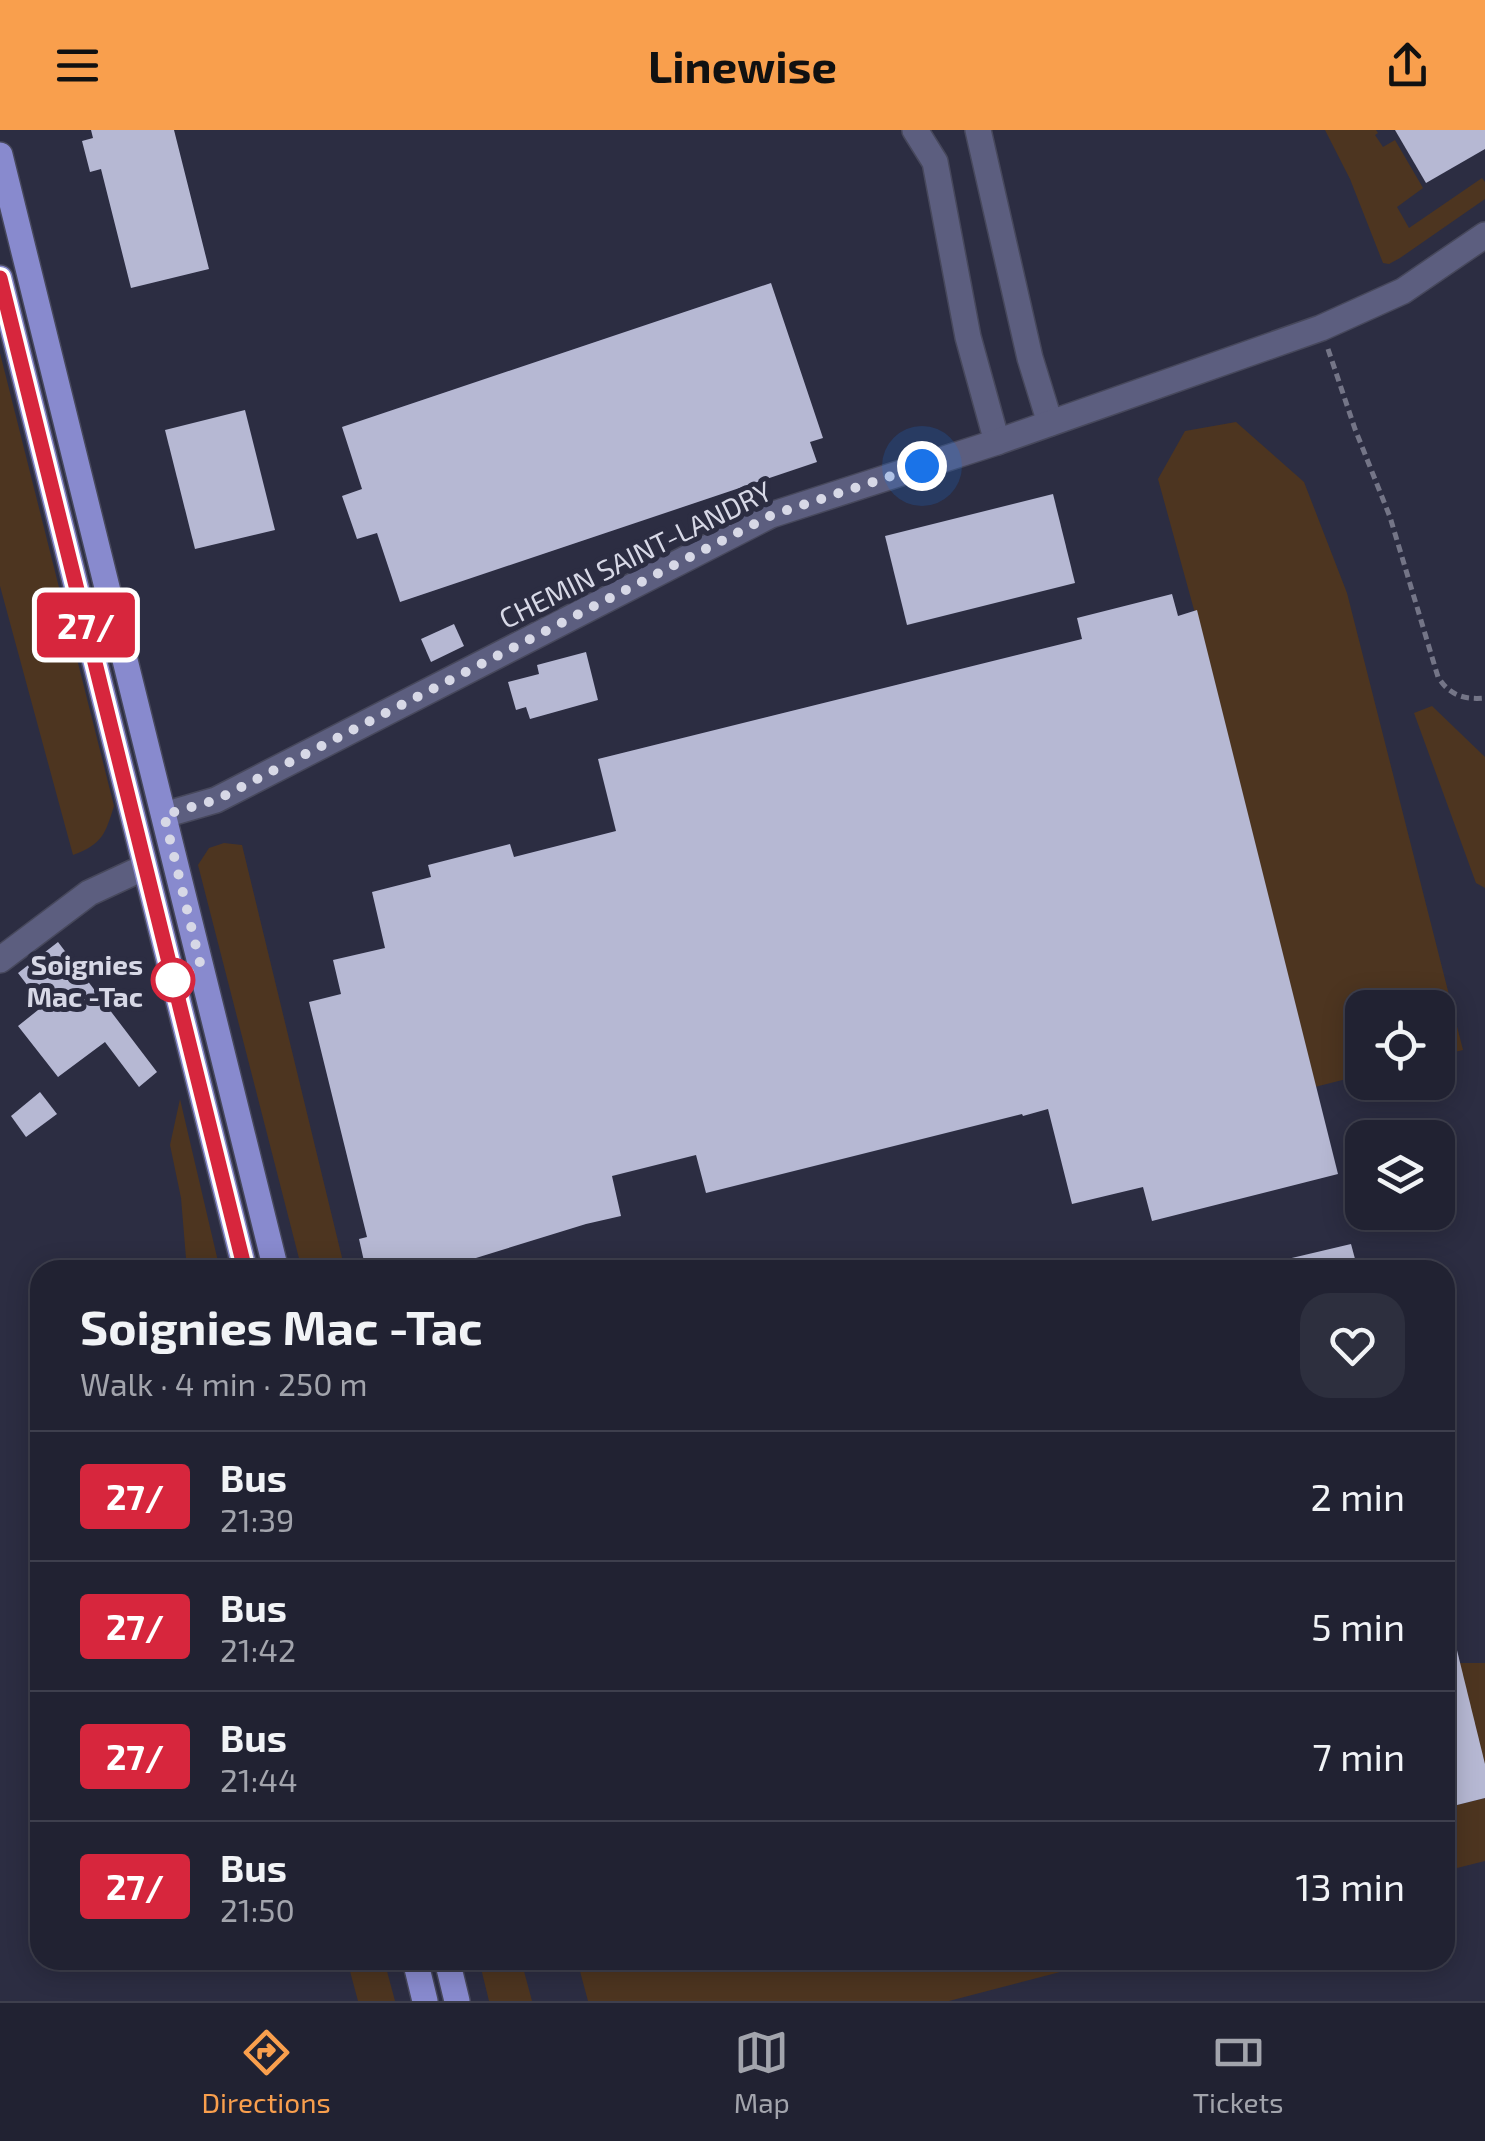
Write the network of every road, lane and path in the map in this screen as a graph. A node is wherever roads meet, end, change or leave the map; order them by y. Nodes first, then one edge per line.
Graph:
1 (915, 130) edge
2 (978, 130) edge
3 (0, 155) edge
4 (1485, 234) edge
5 (0, 278) edge
6 (1321, 328) junction
7 (1050, 422) junction
8 (997, 442) junction
9 (1485, 698) edge
10 (164, 815) junction
11 (145, 867) junction
12 (0, 960) edge
13 (243, 1260) edge
14 (274, 1260) edge
15 (418, 1970) edge
16 (449, 1970) edge
17 (426, 2001) edge
18 (457, 2001) edge

1 - 8 street
2 - 7 street
3 - 10 main road
4 - 6 street, CHEMIN SAINT-LANDRY
5 - 11 main road
6 - 7 street, CHEMIN SAINT-LANDRY
6 - 9 path
7 - 8 street, CHEMIN SAINT-LANDRY
8 - 10 street, CHEMIN SAINT-LANDRY
10 - 14 main road
11 - 12 street
11 - 13 main road
15 - 17 main road
16 - 18 main road

